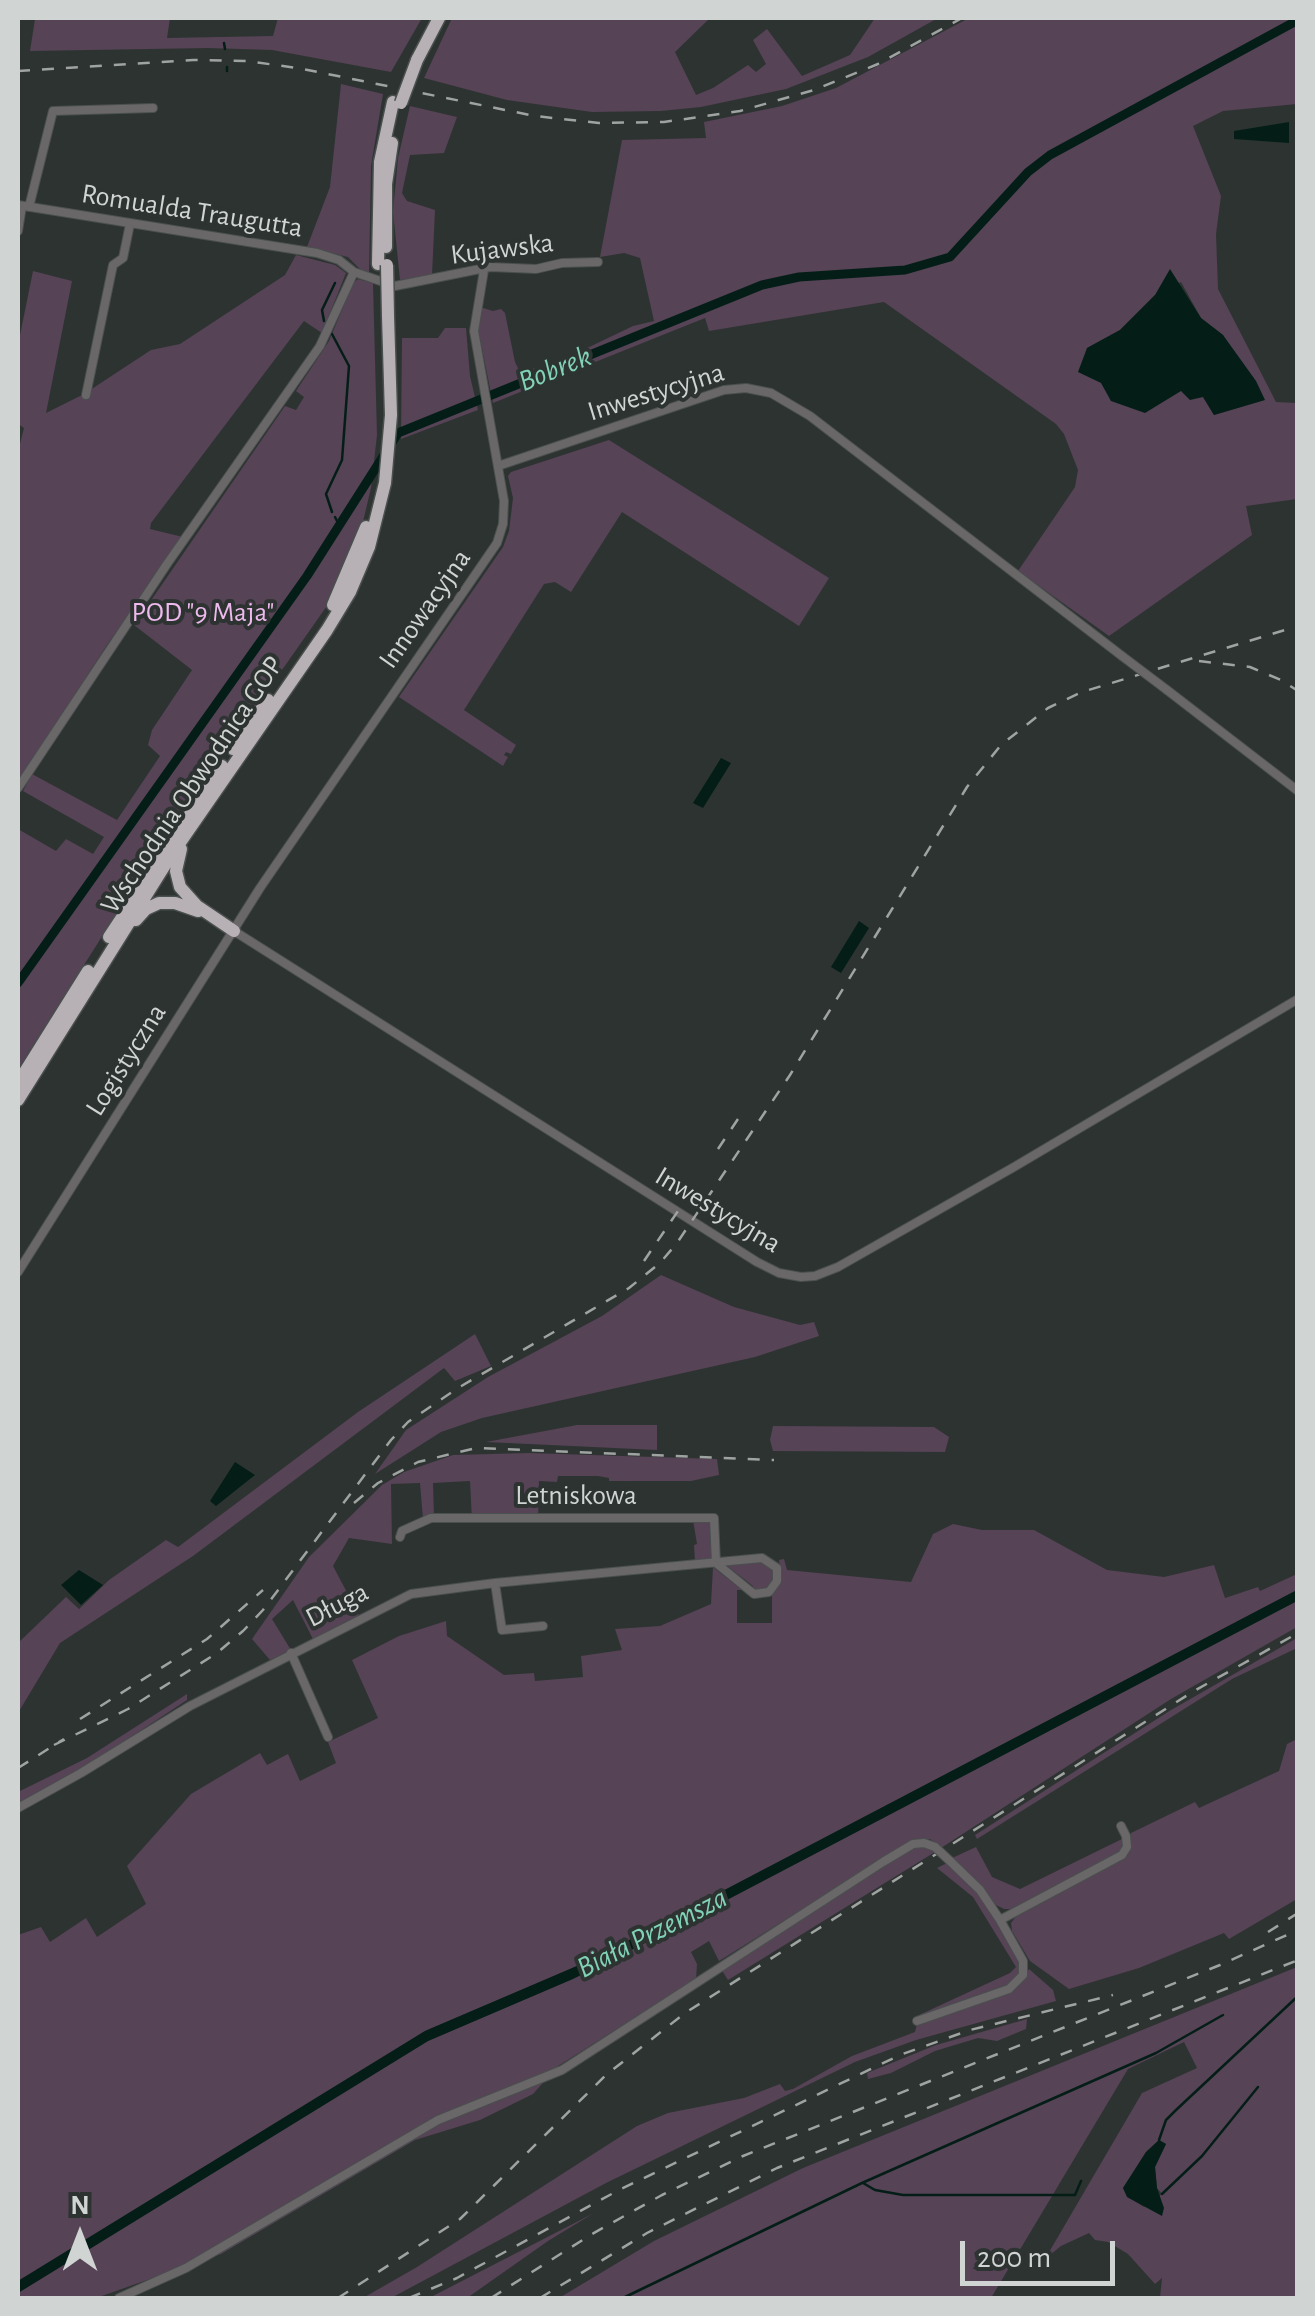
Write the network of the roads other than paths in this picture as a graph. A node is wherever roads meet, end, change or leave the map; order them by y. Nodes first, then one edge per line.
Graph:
1 (429, 18) edge
2 (439, 18) edge
3 (413, 60) junction
4 (153, 108) dead end
5 (23, 206) edge
6 (130, 224) junction
7 (18, 231) edge
8 (598, 262) dead end
9 (484, 270) junction
10 (354, 272) junction
11 (384, 315) junction
12 (86, 396) dead end
13 (498, 466) junction
14 (381, 487) junction
15 (18, 788) edge
16 (1298, 791) edge
17 (200, 812) junction
18 (210, 916) junction
19 (234, 931) junction
20 (114, 945) junction
21 (1298, 999) edge
22 (18, 1083) edge
23 (18, 1100) edge
24 (18, 1272) edge
25 (400, 1537) dead end
26 (716, 1564) junction
27 (495, 1583) junction
28 (543, 1626) dead end
29 (291, 1653) junction
30 (328, 1738) dead end
31 (18, 1808) edge
32 (1120, 1826) dead end
33 (1000, 1920) junction
34 (917, 2021) dead end
35 (119, 2298) edge

1 - 3 highway, Wschodnia Obwodnica GOP
2 - 3 highway, Wschodnia Obwodnica GOP
3 - 11 highway, Wschodnia Obwodnica GOP, bridge
4 - 5 street
5 - 6 street, Romualda Traugutta
5 - 7 street
6 - 10 street, Romualda Traugutta
6 - 12 street
8 - 9 street, Kujawska
9 - 10 street, Kujawska
9 - 13 street, Innowacyjna
10 - 15 street
11 - 14 highway, Wschodnia Obwodnica GOP
11 - 14 highway, Wschodnia Obwodnica GOP
13 - 16 street, Inwestycyjna, bridge
13 - 19 street, Innowacyjna
14 - 17 highway, Wschodnia Obwodnica GOP
14 - 22 highway, Wschodnia Obwodnica GOP
17 - 18 highway
17 - 20 highway, Wschodnia Obwodnica GOP
18 - 19 highway
18 - 20 highway
19 - 21 street, Inwestycyjna
19 - 24 street, Logistyczna
20 - 23 highway, Wschodnia Obwodnica GOP
25 - 26 street, Letniskowa
26 - 26 street, Długa
26 - 27 street, Długa
27 - 28 street
27 - 29 street, Długa
29 - 30 street
29 - 31 street, Długa
32 - 33 street
33 - 34 street
33 - 35 street, bridge

